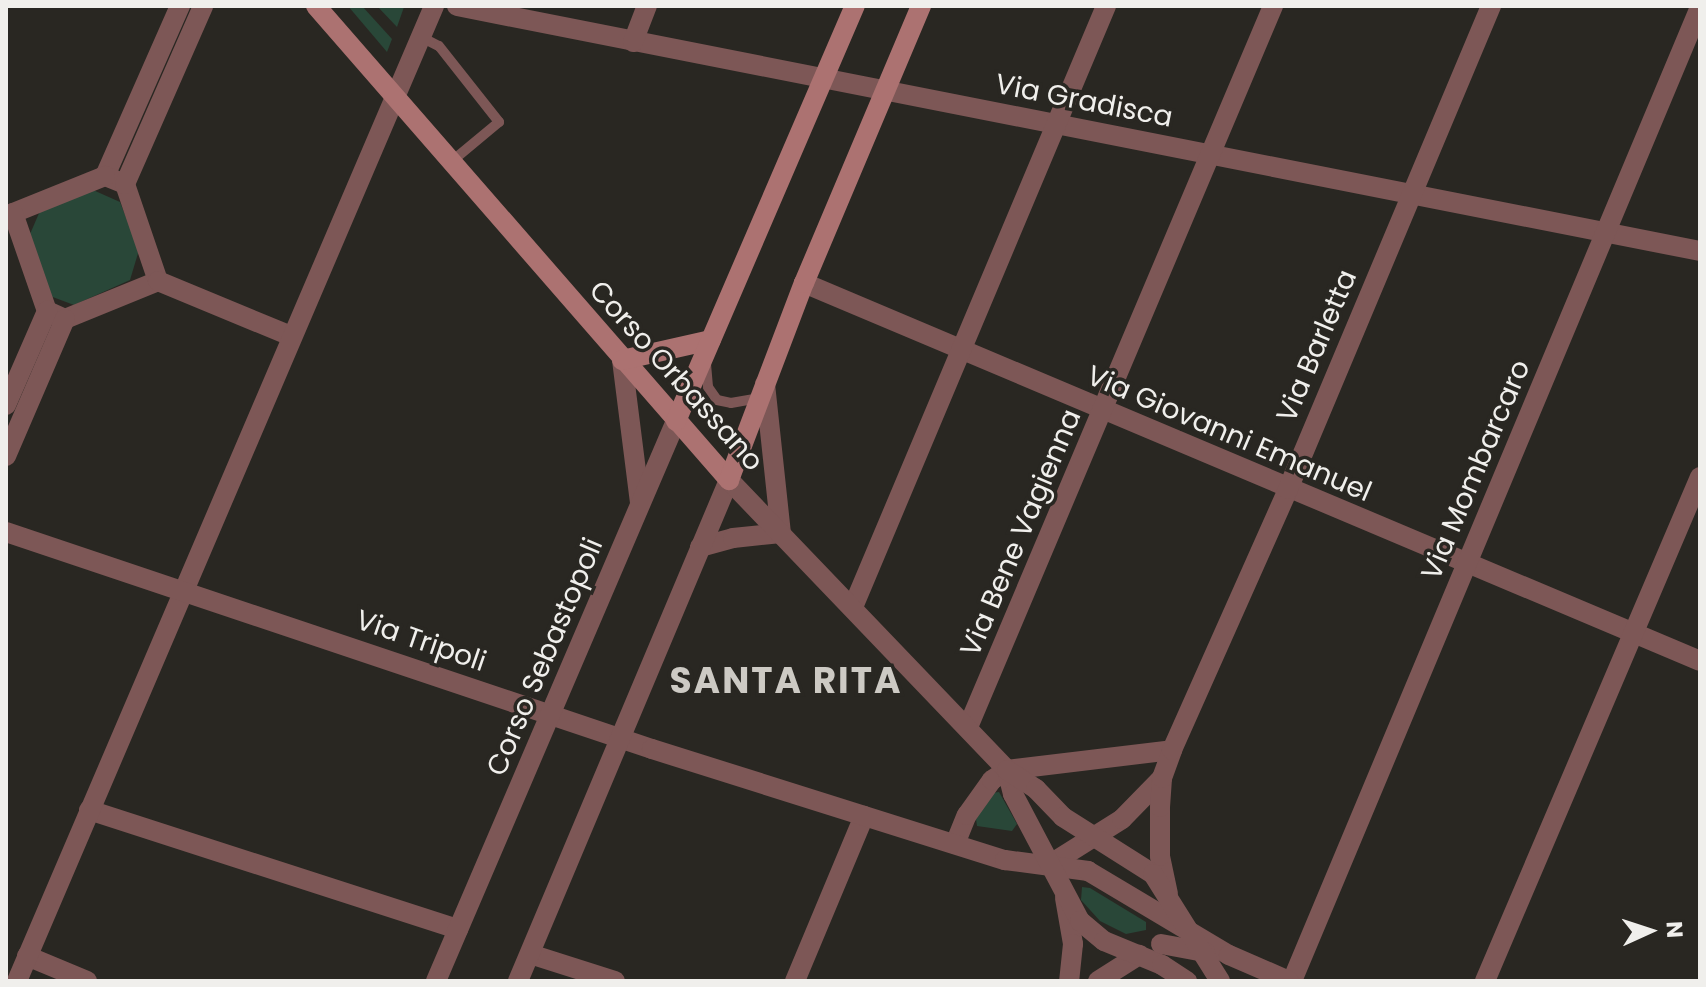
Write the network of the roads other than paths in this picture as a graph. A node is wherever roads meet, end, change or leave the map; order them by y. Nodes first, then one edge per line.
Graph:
1 (180, 6) edge
2 (203, 6) edge
3 (316, 6) edge
4 (434, 6) edge
5 (457, 6) edge
6 (647, 6) edge
7 (855, 6) edge
8 (921, 6) edge
9 (1106, 6) edge
10 (1273, 6) edge
11 (1491, 6) edge
12 (1700, 7) edge
13 (419, 36) junction
14 (633, 42) junction
15 (824, 80) junction
16 (885, 92) junction
17 (393, 96) junction
18 (1055, 125) junction
19 (1210, 154) junction
20 (451, 162) junction
21 (105, 176) junction
22 (125, 184) junction
23 (1411, 194) junction
24 (10, 212) edge
25 (1606, 232) junction
26 (1700, 251) edge
27 (158, 281) junction
28 (804, 283) junction
29 (56, 315) junction
30 (291, 336) junction
31 (708, 347) junction
32 (962, 350) junction
33 (622, 360) junction
34 (762, 391) junction
35 (6, 405) edge
36 (1104, 412) junction
37 (676, 421) junction
38 (6, 456) edge
39 (1700, 477) edge
40 (729, 480) junction
41 (1288, 489) junction
42 (640, 506) junction
43 (6, 532) edge
44 (781, 533) junction
45 (700, 547) junction
46 (1468, 563) junction
47 (183, 591) junction
48 (853, 607) junction
49 (1634, 634) junction
50 (1700, 661) edge
51 (551, 714) junction
52 (968, 727) junction
53 (620, 737) junction
54 (1172, 750) junction
55 (1007, 770) junction
56 (1162, 778) junction
57 (89, 810) junction
58 (864, 816) junction
59 (1096, 838) junction
60 (955, 844) junction
61 (1049, 865) junction
62 (1062, 891) junction
63 (1169, 897) junction
64 (1183, 926) junction
65 (458, 929) junction
66 (1161, 944) junction
67 (1199, 951) junction
68 (530, 954) junction
69 (1139, 955) junction
70 (1229, 955) junction
71 (27, 956) junction
72 (17, 981) edge
73 (87, 981) edge
74 (436, 981) edge
75 (518, 981) edge
76 (615, 981) edge
77 (795, 981) edge
78 (1069, 981) edge
79 (1098, 981) edge
80 (1187, 981) edge
81 (1220, 981) edge
82 (1290, 981) edge
83 (1485, 981) edge

1 - 21 street
2 - 22 street
3 - 17 main road, Corso Orbassano
4 - 13 street
5 - 14 street, Via Gradisca
6 - 14 street
7 - 15 main road, Corso Sebastopoli
8 - 16 main road
9 - 18 street
10 - 19 street, Via Bene Vagienna
11 - 23 street, Via Barletta
12 - 25 street, Via Mombarcaro
13 - 17 street
13 - 20 lane
14 - 15 street, Via Gradisca
15 - 16 street, Via Gradisca
15 - 31 main road, Corso Sebastopoli
16 - 18 street, Via Gradisca
16 - 28 main road
17 - 20 main road, Corso Orbassano
17 - 30 street
18 - 19 street, Via Gradisca
18 - 32 street
19 - 23 street, Via Gradisca
19 - 36 street, Via Bene Vagienna
20 - 33 main road, Corso Orbassano
21 - 22 street
21 - 24 street
22 - 27 street
23 - 25 street, Via Gradisca
23 - 41 street, Via Barletta
24 - 29 street
25 - 26 street, Via Gradisca
25 - 46 street, Via Mombarcaro
27 - 29 street
27 - 30 street
28 - 32 street, Via Giovanni Emanuel
28 - 34 main road
29 - 35 street
29 - 38 street
30 - 47 street
31 - 33 main road
31 - 34 lane
31 - 37 main road, Corso Sebastopoli
32 - 36 street, Via Giovanni Emanuel
32 - 48 street
33 - 37 main road, Corso Orbassano
33 - 42 street
34 - 40 main road
34 - 44 street
36 - 41 street, Via Giovanni Emanuel
36 - 52 street, Via Bene Vagienna
37 - 40 main road, Corso Orbassano
37 - 42 street, Corso Sebastopoli
39 - 49 street
40 - 44 street, Corso Orbassano
40 - 45 street
41 - 46 street, Via Giovanni Emanuel
41 - 54 street, Via Barletta
42 - 51 street, Corso Sebastopoli
43 - 47 street, Via Tripoli
44 - 45 street
44 - 48 street, Corso Orbassano
45 - 53 street
46 - 49 street, Via Giovanni Emanuel
46 - 82 street, Via Mombarcaro
47 - 51 street, Via Tripoli
47 - 57 street
48 - 52 street, Corso Orbassano
49 - 50 street, Via Giovanni Emanuel
49 - 83 street
51 - 53 street, Via Tripoli
51 - 65 street, Corso Sebastopoli
52 - 55 street, Corso Orbassano
53 - 58 street, Via Tripoli
53 - 68 street
54 - 55 street
54 - 56 street, Via Barletta
55 - 59 street
55 - 60 street
55 - 61 street
56 - 59 street
56 - 63 street
57 - 65 street
57 - 71 street
58 - 60 street, Via Tripoli
58 - 77 street
59 - 61 street
59 - 63 street
60 - 61 street, Via Tripoli
61 - 62 street
61 - 64 street, Via Tripoli
62 - 69 street
62 - 78 street
63 - 64 street
64 - 66 street
64 - 67 street
64 - 70 street, Via Tripoli
65 - 74 street, Corso Sebastopoli
66 - 67 street
66 - 69 street
67 - 70 street
67 - 81 street
68 - 75 street
68 - 76 street
69 - 79 street
69 - 80 street
70 - 82 street
71 - 72 street
71 - 73 street

